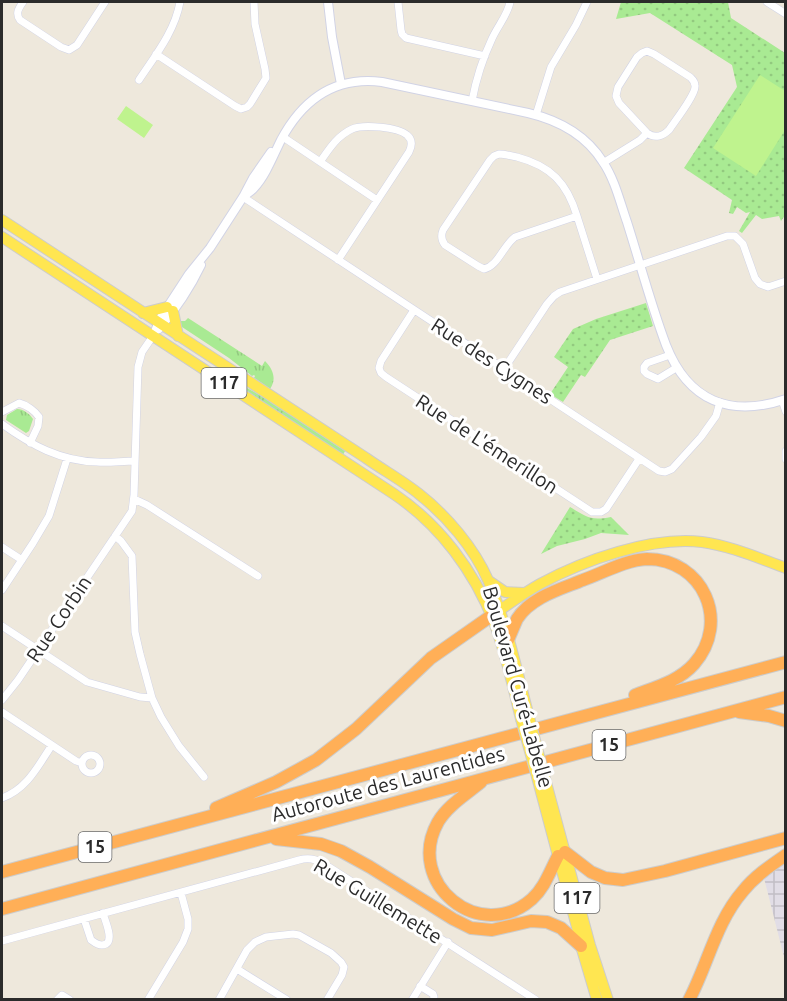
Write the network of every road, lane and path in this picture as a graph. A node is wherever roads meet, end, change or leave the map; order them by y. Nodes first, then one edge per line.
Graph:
1 (23, 2) edge
2 (105, 2) edge
3 (180, 2) edge
4 (254, 2) edge
5 (328, 2) edge
6 (398, 2) edge
7 (510, 2) edge
8 (587, 2) edge
9 (767, 2) edge
10 (786, 14) edge
11 (156, 54) junction
12 (485, 56) junction
13 (139, 80) dead end
14 (341, 84) junction
15 (472, 101) junction
16 (536, 115) junction
17 (647, 133) junction
18 (283, 137) junction
19 (320, 162) junction
20 (603, 163) junction
21 (243, 197) junction
22 (377, 200) junction
23 (577, 216) junction
24 (2, 220) edge
25 (2, 237) edge
26 (338, 260) junction
27 (640, 265) junction
28 (597, 279) junction
29 (786, 281) edge
30 (170, 309) junction
31 (414, 310) junction
32 (143, 313) junction
33 (160, 324) junction
34 (153, 336) junction
35 (178, 336) junction
36 (670, 355) junction
37 (676, 368) junction
38 (504, 369) junction
39 (784, 399) edge
40 (720, 402) junction
41 (2, 412) edge
42 (786, 412) edge
43 (2, 424) edge
44 (30, 443) junction
45 (786, 451) edge
46 (67, 459) junction
47 (639, 459) junction
48 (786, 459) edge
49 (135, 461) junction
50 (134, 499) junction
51 (115, 536) junction
52 (2, 546) edge
53 (22, 560) junction
54 (786, 568) edge
55 (258, 576) dead end
56 (489, 581) junction
57 (2, 590) edge
58 (525, 593) junction
59 (495, 614) junction
60 (2, 626) edge
61 (508, 640) junction
62 (38, 650) junction
63 (786, 662) edge
64 (786, 697) edge
65 (152, 698) junction
66 (2, 700) edge
67 (732, 711) junction
68 (2, 712) edge
69 (583, 716) junction
70 (525, 718) junction
71 (786, 721) edge
72 (52, 745) junction
73 (82, 763) dead end
74 (541, 772) junction
75 (204, 777) dead end
76 (485, 778) junction
77 (2, 798) edge
78 (171, 826) junction
79 (266, 838) junction
80 (786, 838) edge
81 (561, 854) junction
82 (786, 855) edge
83 (2, 872) edge
84 (181, 893) junction
85 (2, 909) edge
86 (103, 913) junction
87 (84, 919) junction
88 (2, 941) edge
89 (448, 942) junction
90 (581, 946) junction
91 (237, 969) junction
92 (420, 986) junction
93 (57, 999) edge
94 (70, 999) edge
95 (148, 999) edge
96 (219, 999) edge
97 (287, 999) edge
98 (327, 999) edge
99 (412, 999) edge
100 (433, 999) edge
101 (536, 999) edge
102 (597, 999) edge
103 (608, 999) edge
104 (689, 999) edge

1 - 2 street
3 - 11 street
4 - 11 street
5 - 14 street
6 - 12 street
7 - 12 street
8 - 16 street
9 - 10 street
11 - 13 street
12 - 15 street
14 - 15 street
14 - 18 street
15 - 16 street
16 - 20 street
17 - 17 street
17 - 20 street
18 - 19 street
18 - 21 street
19 - 22 street
19 - 22 street
20 - 27 street
21 - 26 street, Rue des Cygnes
21 - 30 street
22 - 26 street
23 - 23 street
23 - 28 street
24 - 32 main road, Boulevard Curé-Labelle / 117
25 - 34 main road, Boulevard Curé-Labelle / 117
26 - 31 street, Rue des Cygnes
27 - 28 street
27 - 29 street
27 - 36 street
28 - 38 street
30 - 32 main road
30 - 33 street
30 - 35 main road
31 - 38 street, Rue des Cygnes
31 - 47 street, Rue de L'émerillon
32 - 33 main road, Boulevard Curé-Labelle / 117
33 - 34 street
33 - 35 main road, Boulevard Curé-Labelle / 117
34 - 49 street
34 - 59 main road, Boulevard Curé-Labelle / 117
35 - 56 main road, Boulevard Curé-Labelle / 117
36 - 37 street
36 - 37 street
37 - 40 street
38 - 47 street, Rue des Cygnes
39 - 40 street
39 - 42 street
40 - 47 street, Rue des Cygnes
41 - 44 street
43 - 44 street
44 - 46 street
45 - 48 street
46 - 49 street
46 - 53 street
49 - 50 street
50 - 51 street, Rue Corbin
50 - 55 street
51 - 62 street, Rue Corbin
51 - 65 street
52 - 53 street
53 - 57 street
54 - 58 main road
56 - 58 main road
56 - 59 main road, Boulevard Curé-Labelle / 117
58 - 59 main road
59 - 61 main road, Boulevard Curé-Labelle / 117
59 - 70 main road, Boulevard Curé-Labelle / 117
59 - 78 highway
60 - 62 street
61 - 69 highway
61 - 70 main road, Boulevard Curé-Labelle / 117
62 - 65 street
62 - 66 street, Rue Corbin
63 - 69 highway, Autoroute des Laurentides / 15
64 - 67 highway, Autoroute des Laurentides / 15
65 - 75 street
67 - 71 highway
67 - 74 highway, Autoroute des Laurentides / 15
68 - 72 street
69 - 78 highway, Autoroute des Laurentides / 15
70 - 74 main road, Boulevard Curé-Labelle / 117, bridge
72 - 73 street
72 - 77 street
74 - 76 highway, Autoroute des Laurentides / 15
74 - 81 main road, Boulevard Curé-Labelle / 117
76 - 79 highway, Autoroute des Laurentides / 15
76 - 81 highway
78 - 83 highway, Autoroute des Laurentides / 15
79 - 85 highway, Autoroute des Laurentides / 15
79 - 90 highway
80 - 81 highway
81 - 90 main road, Boulevard Curé-Labelle / 117
81 - 103 main road, Boulevard Curé-Labelle / 117
82 - 104 highway
84 - 86 street, Rue Guillemette
84 - 89 street, Rue Guillemette
84 - 95 street
86 - 87 street, Rue Guillemette
86 - 87 street
87 - 88 street, Rue Guillemette
89 - 92 street
89 - 101 street, Rue Guillemette
90 - 102 main road, Boulevard Curé-Labelle / 117
91 - 96 street
91 - 97 street
91 - 98 street
92 - 99 street
92 - 100 street
93 - 94 street

